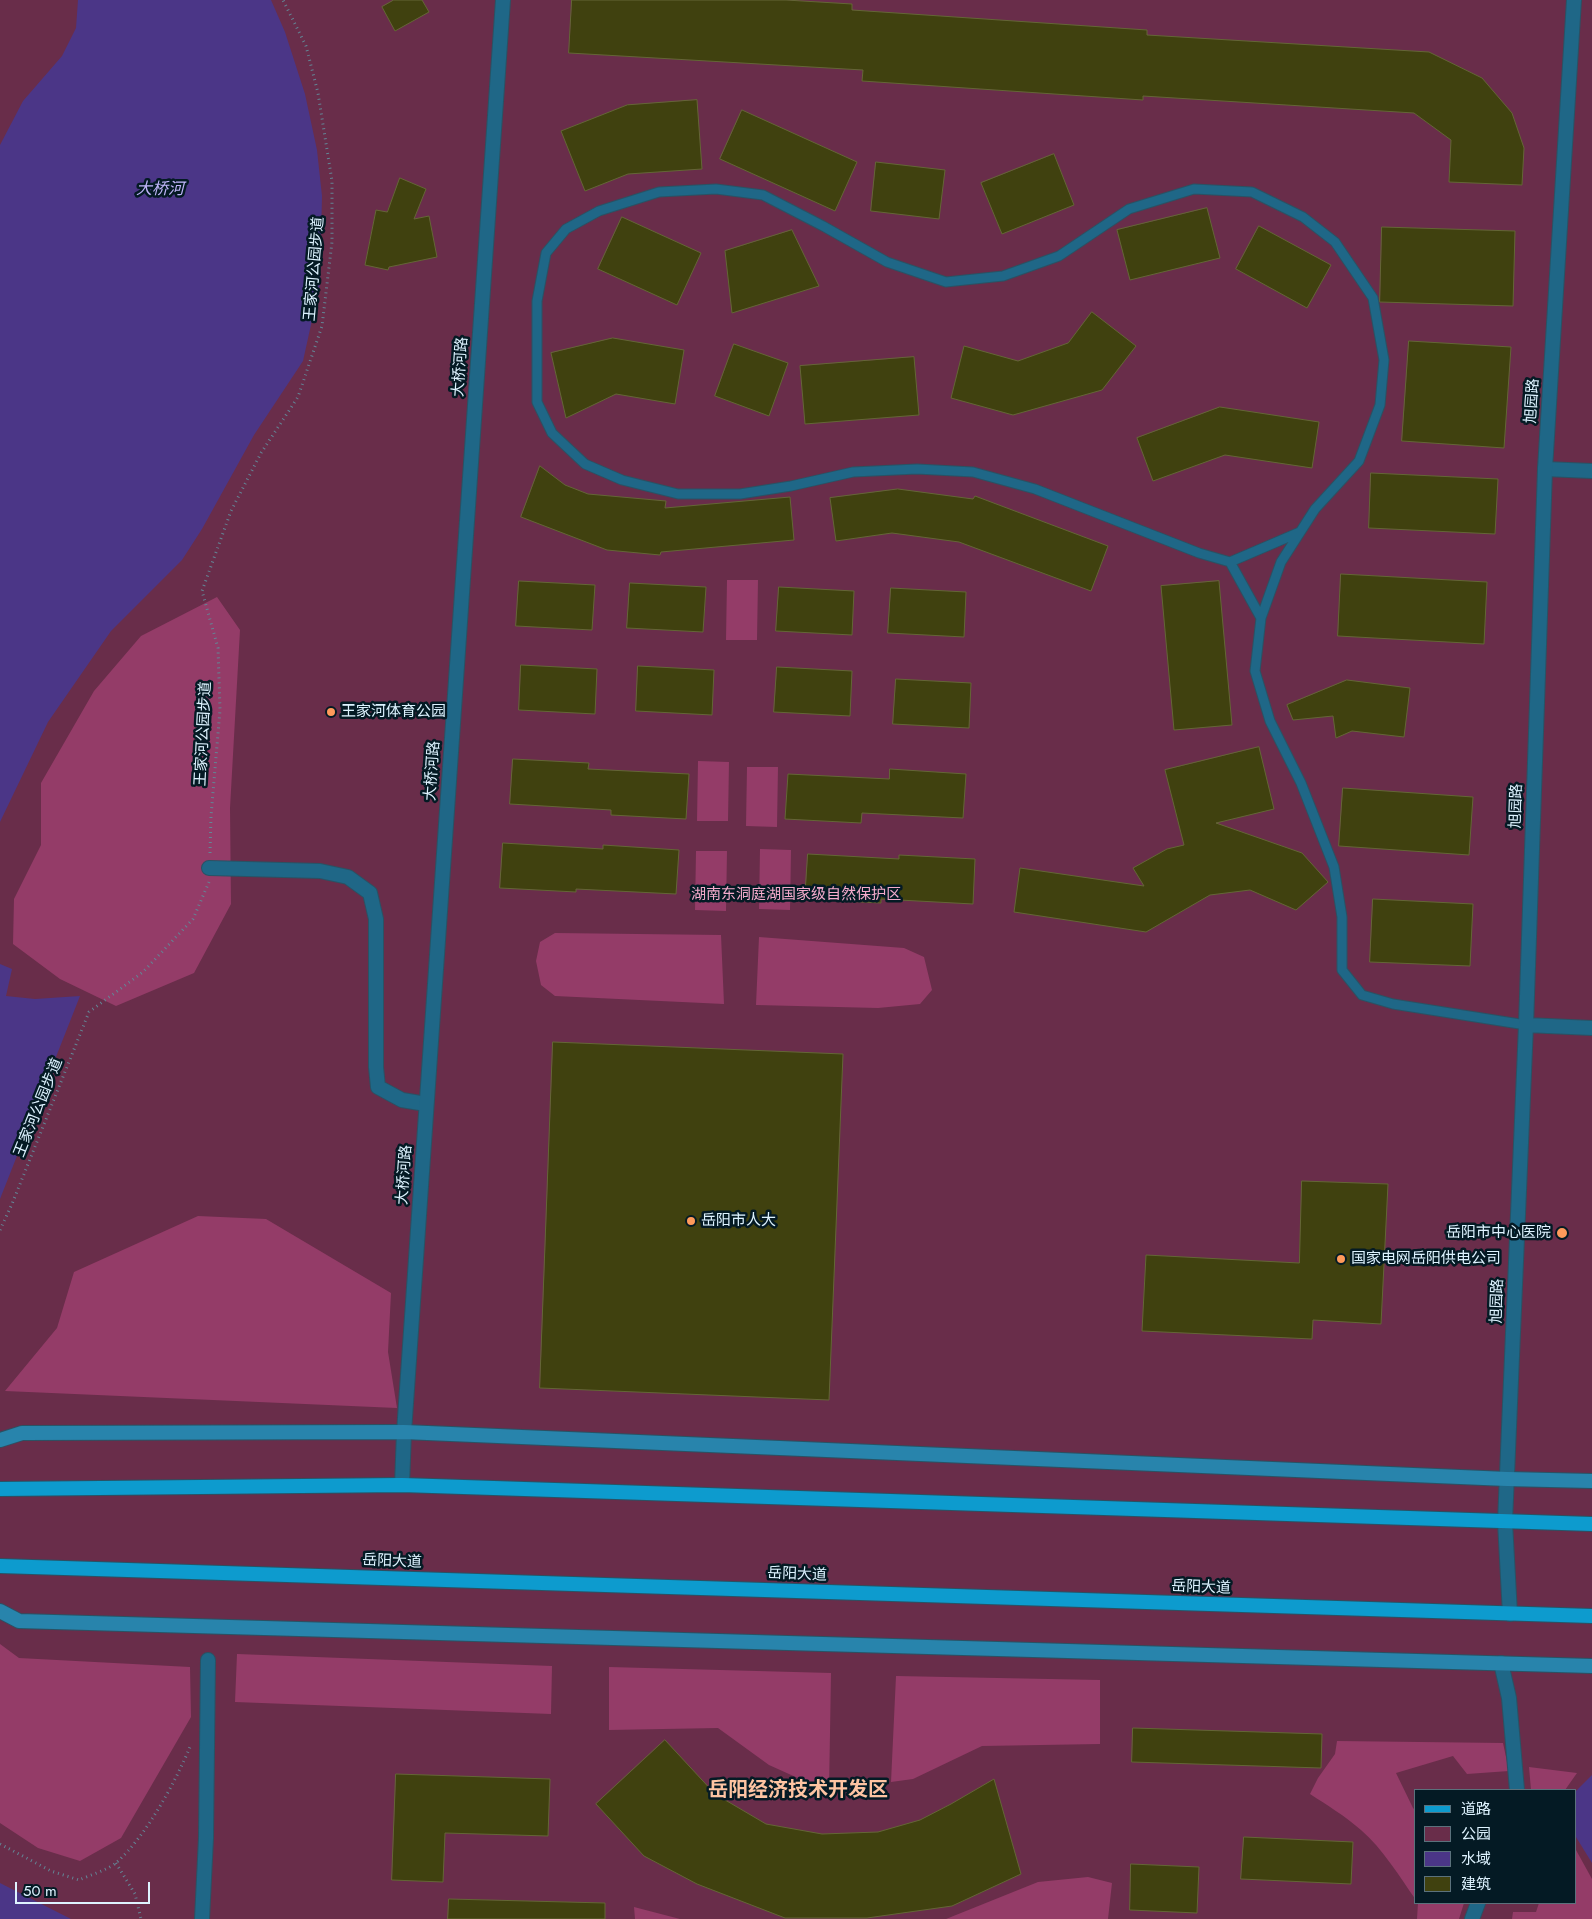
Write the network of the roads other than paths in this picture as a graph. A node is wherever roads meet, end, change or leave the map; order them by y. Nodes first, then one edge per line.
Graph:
1 (503, 0) edge
2 (1574, 0) edge
3 (1545, 469) junction
4 (1592, 471) edge
5 (1300, 532) junction
6 (1230, 562) junction
7 (1261, 618) junction
8 (209, 868) road end
9 (1526, 1025) junction
10 (1592, 1028) edge
11 (426, 1104) junction
12 (404, 1432) junction
13 (0, 1440) edge
14 (1507, 1479) junction
15 (1592, 1481) edge
16 (402, 1484) junction
17 (0, 1488) edge
18 (1505, 1522) junction
19 (1592, 1524) edge
20 (0, 1566) edge
21 (0, 1611) edge
22 (1510, 1614) junction
23 (1592, 1616) edge
24 (208, 1660) dead end
25 (1501, 1663) junction
26 (1592, 1666) edge
27 (1517, 1789) edge
28 (1478, 1904) edge
29 (202, 1919) edge
30 (1472, 1919) edge

1 - 11 street, 大桥河路
2 - 3 street, 旭园路
3 - 4 street
3 - 9 street, 旭园路
5 - 6 lane
5 - 6 lane
5 - 7 lane
6 - 7 lane
7 - 9 lane
8 - 11 street
9 - 10 street
9 - 14 street, 旭园路
11 - 12 street, 大桥河路
12 - 13 main road
12 - 14 main road
12 - 16 street, 大桥河路
14 - 15 main road
14 - 18 street, 旭园路
16 - 17 main road
16 - 18 main road
18 - 19 main road
18 - 22 street, 旭园路
20 - 22 main road, 岳阳大道
21 - 25 main road
22 - 23 main road, 岳阳大道
24 - 29 street
25 - 26 main road
25 - 27 street
28 - 30 street

